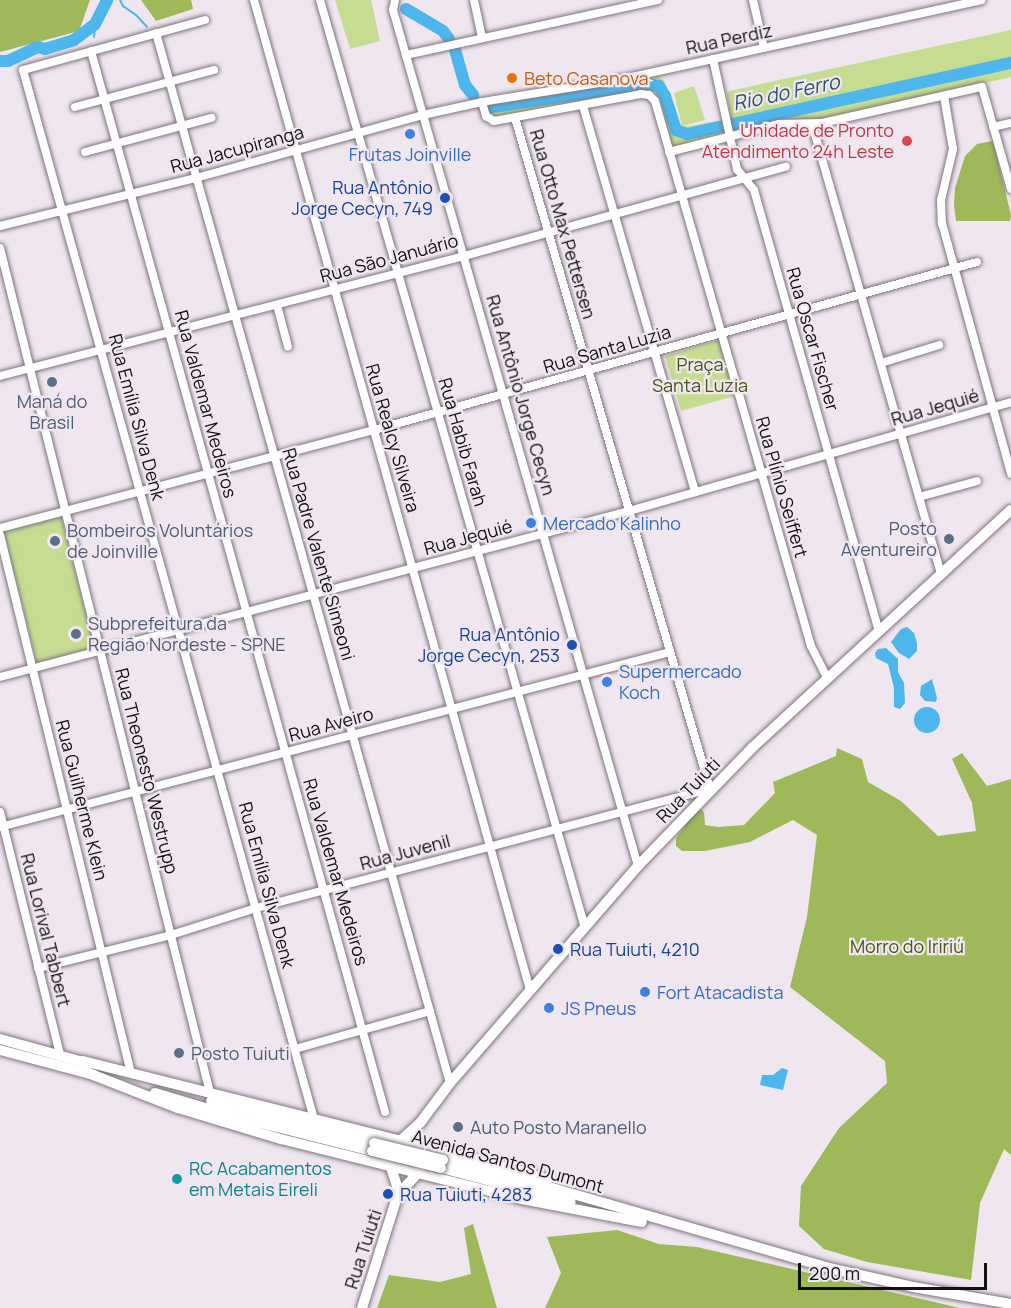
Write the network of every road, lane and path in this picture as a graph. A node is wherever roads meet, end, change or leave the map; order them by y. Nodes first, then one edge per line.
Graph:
1 (254, 0) edge
2 (320, 0) edge
3 (474, 0) edge
4 (658, 0) edge
5 (753, 0) edge
6 (981, 0) edge
7 (394, 1) edge
8 (205, 20) dead end
9 (156, 33) junction
10 (482, 38) junction
11 (764, 48) junction
12 (91, 51) junction
13 (406, 55) junction
14 (713, 59) junction
15 (214, 70) dead end
16 (170, 82) junction
17 (944, 96) junction
18 (104, 99) junction
19 (482, 102) junction
20 (75, 106) dead end
21 (583, 106) junction
22 (423, 115) junction
23 (211, 118) dead end
24 (515, 118) junction
25 (1011, 123) edge
26 (812, 124) junction
27 (182, 126) junction
28 (993, 127) junction
29 (729, 129) junction
30 (358, 133) junction
31 (117, 144) junction
32 (296, 151) junction
33 (85, 152) dead end
34 (669, 152) junction
35 (786, 167) dead end
36 (196, 178) junction
37 (744, 178) junction
38 (1011, 187) edge
39 (130, 194) junction
40 (682, 195) junction
41 (62, 210) junction
42 (614, 214) junction
43 (0, 226) edge
44 (548, 233) junction
45 (0, 248) edge
46 (464, 256) junction
47 (977, 262) dead end
48 (953, 268) junction
49 (398, 273) junction
50 (334, 290) junction
51 (861, 294) junction
52 (277, 305) junction
53 (235, 315) junction
54 (789, 315) junction
55 (169, 333) junction
56 (722, 334) junction
57 (939, 345) dead end
58 (288, 346) dead end
59 (101, 350) junction
60 (654, 353) junction
61 (881, 363) junction
62 (30, 369) junction
63 (589, 371) junction
64 (0, 376) edge
65 (503, 395) junction
66 (1011, 402) edge
67 (992, 408) junction
68 (438, 412) junction
69 (374, 430) junction
70 (901, 434) junction
71 (829, 454) junction
72 (274, 456) junction
73 (208, 474) junction
74 (761, 474) junction
75 (1011, 474) edge
76 (977, 481) dead end
77 (140, 491) junction
78 (695, 492) junction
79 (920, 497) junction
80 (1011, 510) edge
81 (65, 511) junction
82 (629, 511) junction
83 (0, 528) edge
84 (543, 534) junction
85 (0, 535) edge
86 (477, 552) junction
87 (413, 569) junction
88 (941, 573) junction
89 (313, 595) junction
90 (247, 613) junction
91 (179, 631) junction
92 (879, 631) junction
93 (100, 652) junction
94 (670, 652) junction
95 (33, 670) junction
96 (584, 675) junction
97 (0, 677) edge
98 (828, 679) junction
99 (518, 692) junction
100 (452, 709) junction
101 (353, 736) junction
102 (286, 753) junction
103 (218, 771) junction
104 (710, 789) junction
105 (135, 793) junction
106 (67, 811) junction
107 (0, 812) edge
108 (623, 812) junction
109 (2, 827) edge
110 (557, 829) junction
111 (490, 847) junction
112 (639, 866) junction
113 (391, 873) junction
114 (324, 891) junction
115 (256, 908) junction
116 (585, 928) junction
117 (171, 935) junction
118 (102, 953) junction
119 (38, 968) junction
120 (530, 990) junction
121 (430, 1011) junction
122 (362, 1030) junction
123 (0, 1039) edge
124 (295, 1049) junction
125 (0, 1050) edge
126 (60, 1055) junction
127 (83, 1062) junction
128 (88, 1073) junction
129 (131, 1073) junction
130 (450, 1083) junction
131 (210, 1093) junction
132 (385, 1112) dead end
133 (314, 1119) junction
134 (420, 1123) junction
135 (408, 1132) junction
136 (387, 1137) junction
137 (398, 1140) junction
138 (422, 1146) junction
139 (373, 1147) junction
140 (442, 1164) junction
141 (390, 1166) junction
142 (418, 1173) junction
143 (396, 1200) junction
144 (598, 1202) junction
145 (642, 1222) junction
146 (1011, 1304) edge
147 (362, 1308) edge
148 (996, 1308) edge

1 - 32 street, Rua Realcy Silveira
2 - 30 street, Rua Habib Farah
3 - 10 street
4 - 10 street
5 - 11 street
6 - 11 street, Rua Perdiz
7 - 13 street, Rua Antônio Jorge Cecyn
8 - 9 street
9 - 12 street
9 - 16 street, Rua Padre Valente Simeoni
10 - 13 street
11 - 14 street, Rua Perdiz
12 - 18 street, Rua Valdemar Medeiros
12 - 41 street, Rua Emília Silva Denk
13 - 22 street, Rua Antônio Jorge Cecyn
14 - 19 street, Rua Perdiz
14 - 29 street, Rua Oscar Fischer
15 - 16 street
16 - 18 street
16 - 27 street, Rua Padre Valente Simeoni
17 - 26 street
17 - 28 street
17 - 48 street
18 - 20 street
18 - 31 street, Rua Valdemar Medeiros
19 - 22 street, Rua Jacupiranga
19 - 24 street
21 - 24 street
21 - 34 street, Rua Plínio Seiffert
21 - 42 street
22 - 30 street, Rua Jacupiranga
22 - 46 street, Rua Antônio Jorge Cecyn
23 - 27 street
24 - 44 street, Rua Otto Max Pettersen
25 - 28 street
26 - 29 street
26 - 51 street
27 - 31 street
27 - 36 street, Rua Padre Valente Simeoni
28 - 38 street
29 - 34 street
29 - 37 street, Rua Oscar Fischer
30 - 32 street, Rua Jacupiranga
30 - 49 street, Rua Habib Farah
31 - 33 street
31 - 39 street, Rua Valdemar Medeiros
32 - 36 street, Rua Jacupiranga
32 - 50 street, Rua Realcy Silveira
34 - 40 street, Rua Plínio Seiffert
35 - 37 street, Rua São Januário
36 - 39 street, Rua Jacupiranga
36 - 53 street, Rua Padre Valente Simeoni
37 - 40 street, Rua São Januário
37 - 54 street, Rua Oscar Fischer
39 - 41 street, Rua Jacupiranga
39 - 55 street, Rua Valdemar Medeiros
40 - 42 street, Rua São Januário
40 - 56 street, Rua Plínio Seiffert
41 - 43 street, Rua Jacupiranga
41 - 59 street, Rua Emília Silva Denk
42 - 44 street, Rua São Januário
42 - 60 street
44 - 46 street, Rua São Januário
44 - 63 street, Rua Otto Max Pettersen
45 - 62 street, Rua Theonesto Westrupp
46 - 49 street, Rua São Januário
46 - 65 street, Rua Antônio Jorge Cecyn
47 - 48 street, Rua Santa Luzia
48 - 51 street, Rua Santa Luzia
48 - 67 street
49 - 50 street, Rua São Januário
49 - 68 street, Rua Habib Farah
50 - 52 street, Rua São Januário
50 - 69 street, Rua Realcy Silveira
51 - 54 street, Rua Santa Luzia
51 - 61 street
52 - 53 street, Rua São Januário
52 - 58 street
53 - 55 street, Rua São Januário
53 - 72 street, Rua Padre Valente Simeoni
54 - 56 street, Rua Santa Luzia
54 - 71 street, Rua Oscar Fischer
55 - 59 street, Rua São Januário
55 - 73 street, Rua Valdemar Medeiros
56 - 60 street, Rua Santa Luzia
56 - 74 street, Rua Plínio Seiffert
57 - 61 street
59 - 62 street, Rua São Januário
59 - 77 street, Rua Emília Silva Denk
60 - 63 street, Rua Santa Luzia
60 - 78 street
61 - 70 street
62 - 64 street, Rua São Januário
62 - 81 street, Rua Theonesto Westrupp
63 - 65 street, Rua Santa Luzia
63 - 82 street, Rua Otto Max Pettersen
65 - 68 street, Rua Santa Luzia
65 - 84 street, Rua Antônio Jorge Cecyn
66 - 67 street, Rua Jequié
67 - 70 street, Rua Jequié
67 - 75 street
68 - 69 street, Rua Santa Luzia
68 - 86 street, Rua Habib Farah
69 - 72 street, Rua Santa Luzia
69 - 87 street, Rua Realcy Silveira
70 - 71 street, Rua Jequié
70 - 79 street
71 - 74 street, Rua Jequié
71 - 92 street, Rua Oscar Fischer
72 - 73 street, Rua Santa Luzia
72 - 89 street, Rua Padre Valente Simeoni
73 - 77 street, Rua Santa Luzia
73 - 90 street, Rua Valdemar Medeiros
74 - 78 street, Rua Jequié
74 - 98 street, Rua Plínio Seiffert
76 - 79 street
77 - 81 street, Rua Santa Luzia
77 - 91 street, Rua Emília Silva Denk
78 - 82 street, Rua Jequié
79 - 88 street
80 - 88 main road, Rua Tuiuti
81 - 83 street, Rua Santa Luzia
81 - 93 street, Rua Theonesto Westrupp
82 - 84 street, Rua Jequié
82 - 94 street, Rua Otto Max Pettersen
84 - 86 street, Rua Jequié
84 - 96 street, Rua Antônio Jorge Cecyn
85 - 95 street, Rua Guilherme Klein
86 - 87 street, Rua Jequié
86 - 99 street, Rua Habib Farah
87 - 89 street, Rua Jequié
87 - 100 street, Rua Realcy Silveira
88 - 92 main road, Rua Tuiuti
89 - 90 street, Rua Jequié
89 - 101 street, Rua Padre Valente Simeoni
90 - 91 street, Rua Jequié
90 - 102 street, Rua Valdemar Medeiros
91 - 93 street, Rua Jequié
91 - 103 street, Rua Emília Silva Denk
92 - 98 main road, Rua Tuiuti
93 - 95 street, Rua Jequié
93 - 105 street, Rua Theonesto Westrupp
94 - 96 street, Rua Aveiro
94 - 104 street, Rua Otto Max Pettersen
95 - 97 street, Rua Jequié
95 - 106 street, Rua Guilherme Klein
96 - 99 street, Rua Aveiro
96 - 108 street, Rua Antônio Jorge Cecyn
98 - 104 main road, Rua Tuiuti
99 - 100 street, Rua Aveiro
99 - 110 street, Rua Habib Farah
100 - 101 street, Rua Aveiro
100 - 111 street, Rua Realcy Silveira
101 - 102 street, Rua Aveiro
101 - 113 street, Rua Padre Valente Simeoni
102 - 103 street, Rua Aveiro
102 - 114 street, Rua Valdemar Medeiros
103 - 105 street, Rua Aveiro
103 - 115 street, Rua Emília Silva Denk
104 - 108 street, Rua Juvenil
104 - 112 main road, Rua Tuiuti
105 - 106 street, Rua Aveiro
105 - 117 street, Rua Theonesto Westrupp
106 - 109 street, Rua Aveiro
106 - 118 street, Rua Guilherme Klein
107 - 109 street, Rua Lorival Tabbert
108 - 110 street, Rua Juvenil
108 - 112 street, Rua Antônio Jorge Cecyn
109 - 119 street, Rua Lorival Tabbert
110 - 111 street, Rua Juvenil
110 - 116 street, Rua Habib Farah
111 - 113 street, Rua Juvenil
111 - 120 street, Rua Realcy Silveira
112 - 116 main road, Rua Tuiuti
113 - 114 street, Rua Juvenil
113 - 121 street, Rua Padre Valente Simeoni
114 - 115 street, Rua Juvenil
114 - 122 street, Rua Valdemar Medeiros
115 - 117 street, Rua Juvenil
115 - 124 street, Rua Emília Silva Denk
116 - 120 main road, Rua Tuiuti
117 - 118 street, Rua Juvenil
117 - 131 street, Rua Theonesto Westrupp
118 - 119 street, Rua Juvenil
118 - 129 street, Rua Guilherme Klein
119 - 126 street, Rua Lorival Tabbert
120 - 130 main road, Rua Tuiuti
121 - 122 street
121 - 130 street, Rua Padre Valente Simeoni
122 - 124 street
122 - 132 street, Rua Valdemar Medeiros
123 - 126 main road, Avenida Santos Dumont
124 - 133 street, Rua Emília Silva Denk
125 - 128 main road, Avenida Santos Dumont
126 - 127 main road, Avenida Santos Dumont
127 - 129 main road
127 - 139 main road, Avenida Santos Dumont
128 - 139 main road, Avenida Santos Dumont
128 - 141 main road
129 - 131 main road
130 - 134 main road, Rua Tuiuti
131 - 133 main road
133 - 136 main road
134 - 135 main road, Rua Tuiuti
134 - 138 main road
135 - 136 main road
135 - 137 main road, Rua Tuiuti
136 - 137 main road
137 - 138 main road
137 - 141 main road, Rua Tuiuti
138 - 142 main road
138 - 144 main road
139 - 140 main road, Avenida Santos Dumont, bridge
140 - 144 main road, Avenida Santos Dumont
140 - 145 main road, Avenida Santos Dumont
141 - 142 main road
141 - 143 main road, Rua Tuiuti
142 - 143 main road, Rua Tuiuti
142 - 145 main road
143 - 147 main road, Rua Tuiuti
144 - 146 main road, Avenida Santos Dumont
145 - 148 main road, Avenida Santos Dumont

